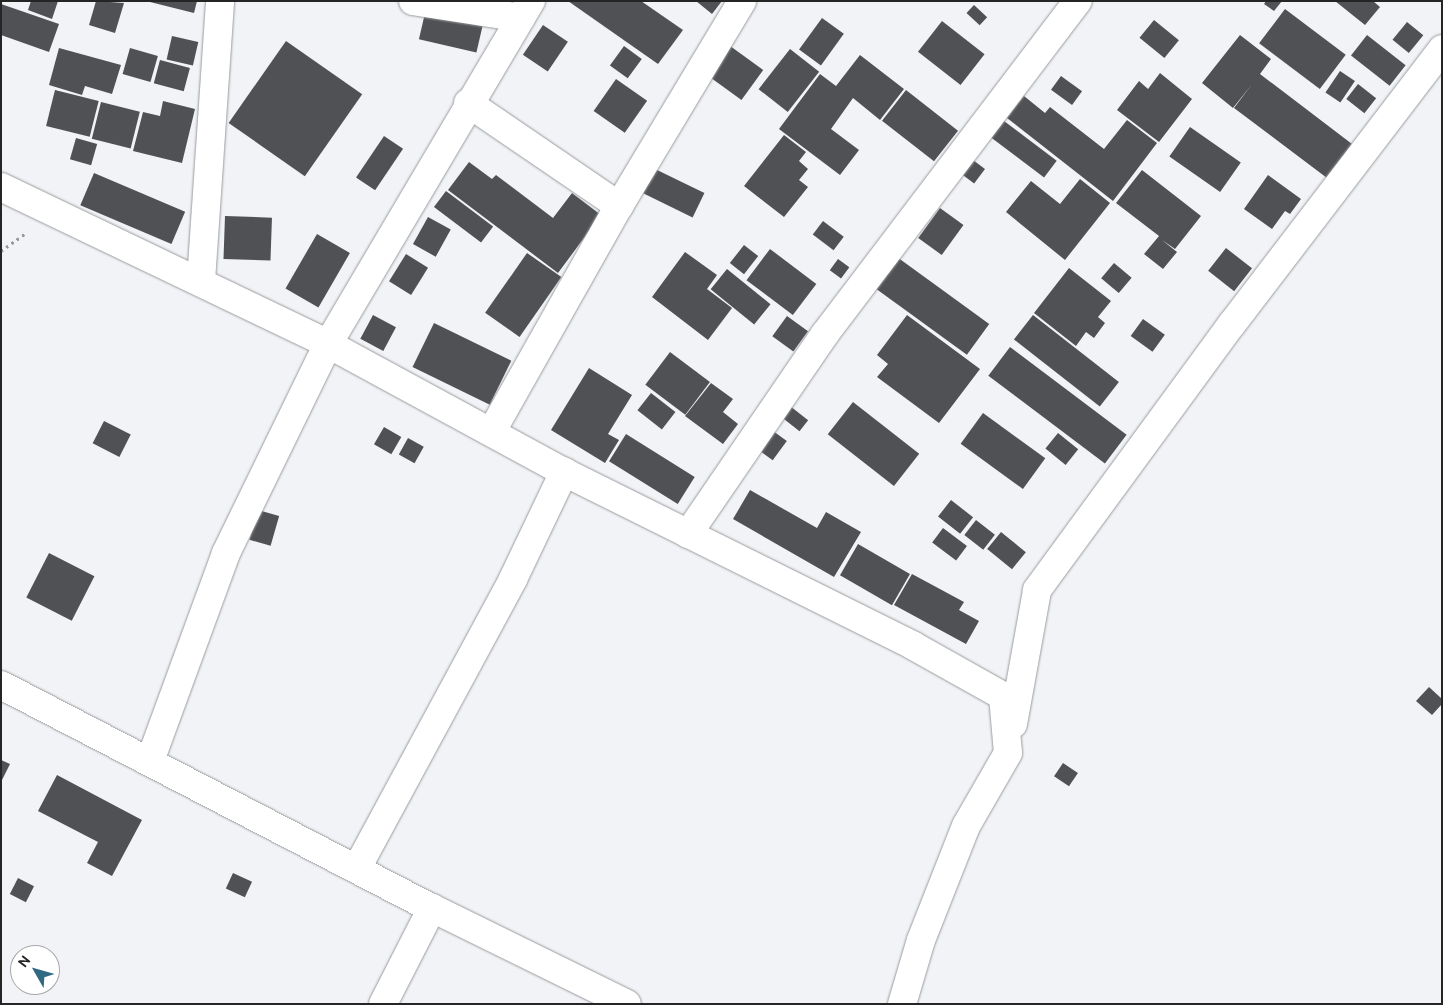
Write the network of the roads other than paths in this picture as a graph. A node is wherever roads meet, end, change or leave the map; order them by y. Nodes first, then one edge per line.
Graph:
1 (220, 1) edge
2 (413, 1) edge
3 (742, 1) edge
4 (1078, 1) edge
5 (526, 10) edge
6 (1442, 48) edge
7 (468, 103) junction
8 (1, 187) edge
9 (619, 206) junction
10 (201, 281) junction
11 (328, 344) junction
12 (492, 431) junction
13 (564, 472) junction
14 (688, 534) junction
15 (1, 686) edge
16 (1008, 753) junction
17 (150, 761) junction
18 (357, 868) junction
19 (432, 908) junction
20 (383, 1004) edge
21 (627, 1004) edge
22 (902, 1004) edge

1 - 10 street
2 - 5 street
3 - 9 street
4 - 14 street
5 - 7 street
6 - 16 street
7 - 9 street
7 - 11 street
8 - 10 street
9 - 12 street
10 - 11 street
11 - 12 street
11 - 17 street
12 - 13 street
13 - 14 street
13 - 18 street
14 - 16 street
15 - 17 street
16 - 22 street
17 - 18 street
18 - 19 street
19 - 20 street
19 - 21 street

